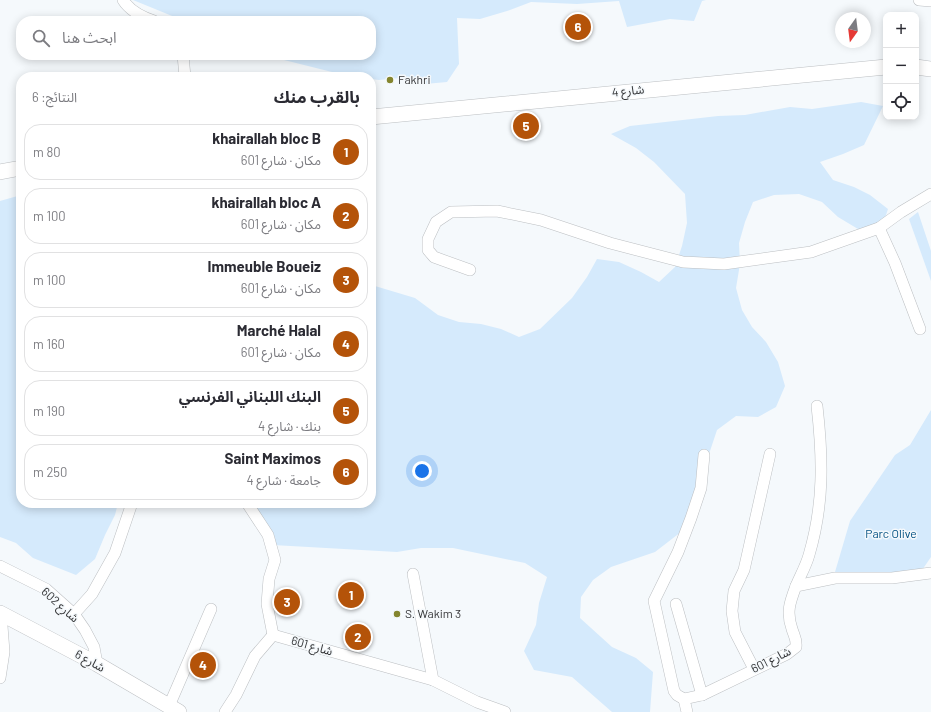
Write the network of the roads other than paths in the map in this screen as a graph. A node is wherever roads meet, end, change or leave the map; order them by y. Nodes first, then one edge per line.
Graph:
1 (123, 0) edge
2 (919, 0) edge
3 (931, 1) edge
4 (142, 16) edge
5 (183, 60) edge
6 (883, 67) edge
7 (919, 67) edge
8 (931, 69) edge
9 (185, 72) edge
10 (376, 117) edge
11 (16, 169) edge
12 (0, 172) edge
13 (931, 194) edge
14 (879, 228) junction
15 (470, 270) dead end
16 (920, 329) dead end
17 (817, 406) dead end
18 (770, 454) dead end
19 (704, 455) dead end
20 (130, 508) edge
21 (250, 508) edge
22 (0, 566) edge
23 (931, 573) edge
24 (413, 574) dead end
25 (796, 586) junction
26 (676, 604) dead end
27 (211, 609) dead end
28 (0, 613) edge
29 (74, 614) junction
30 (273, 635) junction
31 (97, 664) junction
32 (754, 669) junction
33 (0, 678) edge
34 (433, 680) junction
35 (702, 695) junction
36 (684, 699) junction
37 (475, 707) edge
38 (174, 709) edge
39 (225, 712) edge
40 (505, 712) edge
41 (687, 712) edge

1 - 4 street
2 - 3 street
5 - 9 street
6 - 10 main road, شارع 4
7 - 8 main road
11 - 12 main road
13 - 14 street
14 - 15 street
14 - 16 street
17 - 25 street
18 - 32 street
19 - 36 street
20 - 29 street
21 - 30 street
22 - 29 street, شارع 602
23 - 25 street
24 - 34 street
25 - 32 street, شارع 601
26 - 35 street
27 - 38 street
28 - 31 main road, شارع 6
28 - 33 street
29 - 31 street, شارع 602
30 - 34 street, شارع 601
30 - 39 street
31 - 38 main road, شارع 6
32 - 35 street, شارع 601
34 - 37 street, شارع 601
35 - 36 street, شارع 601
36 - 41 street
37 - 40 street, شارع 601

